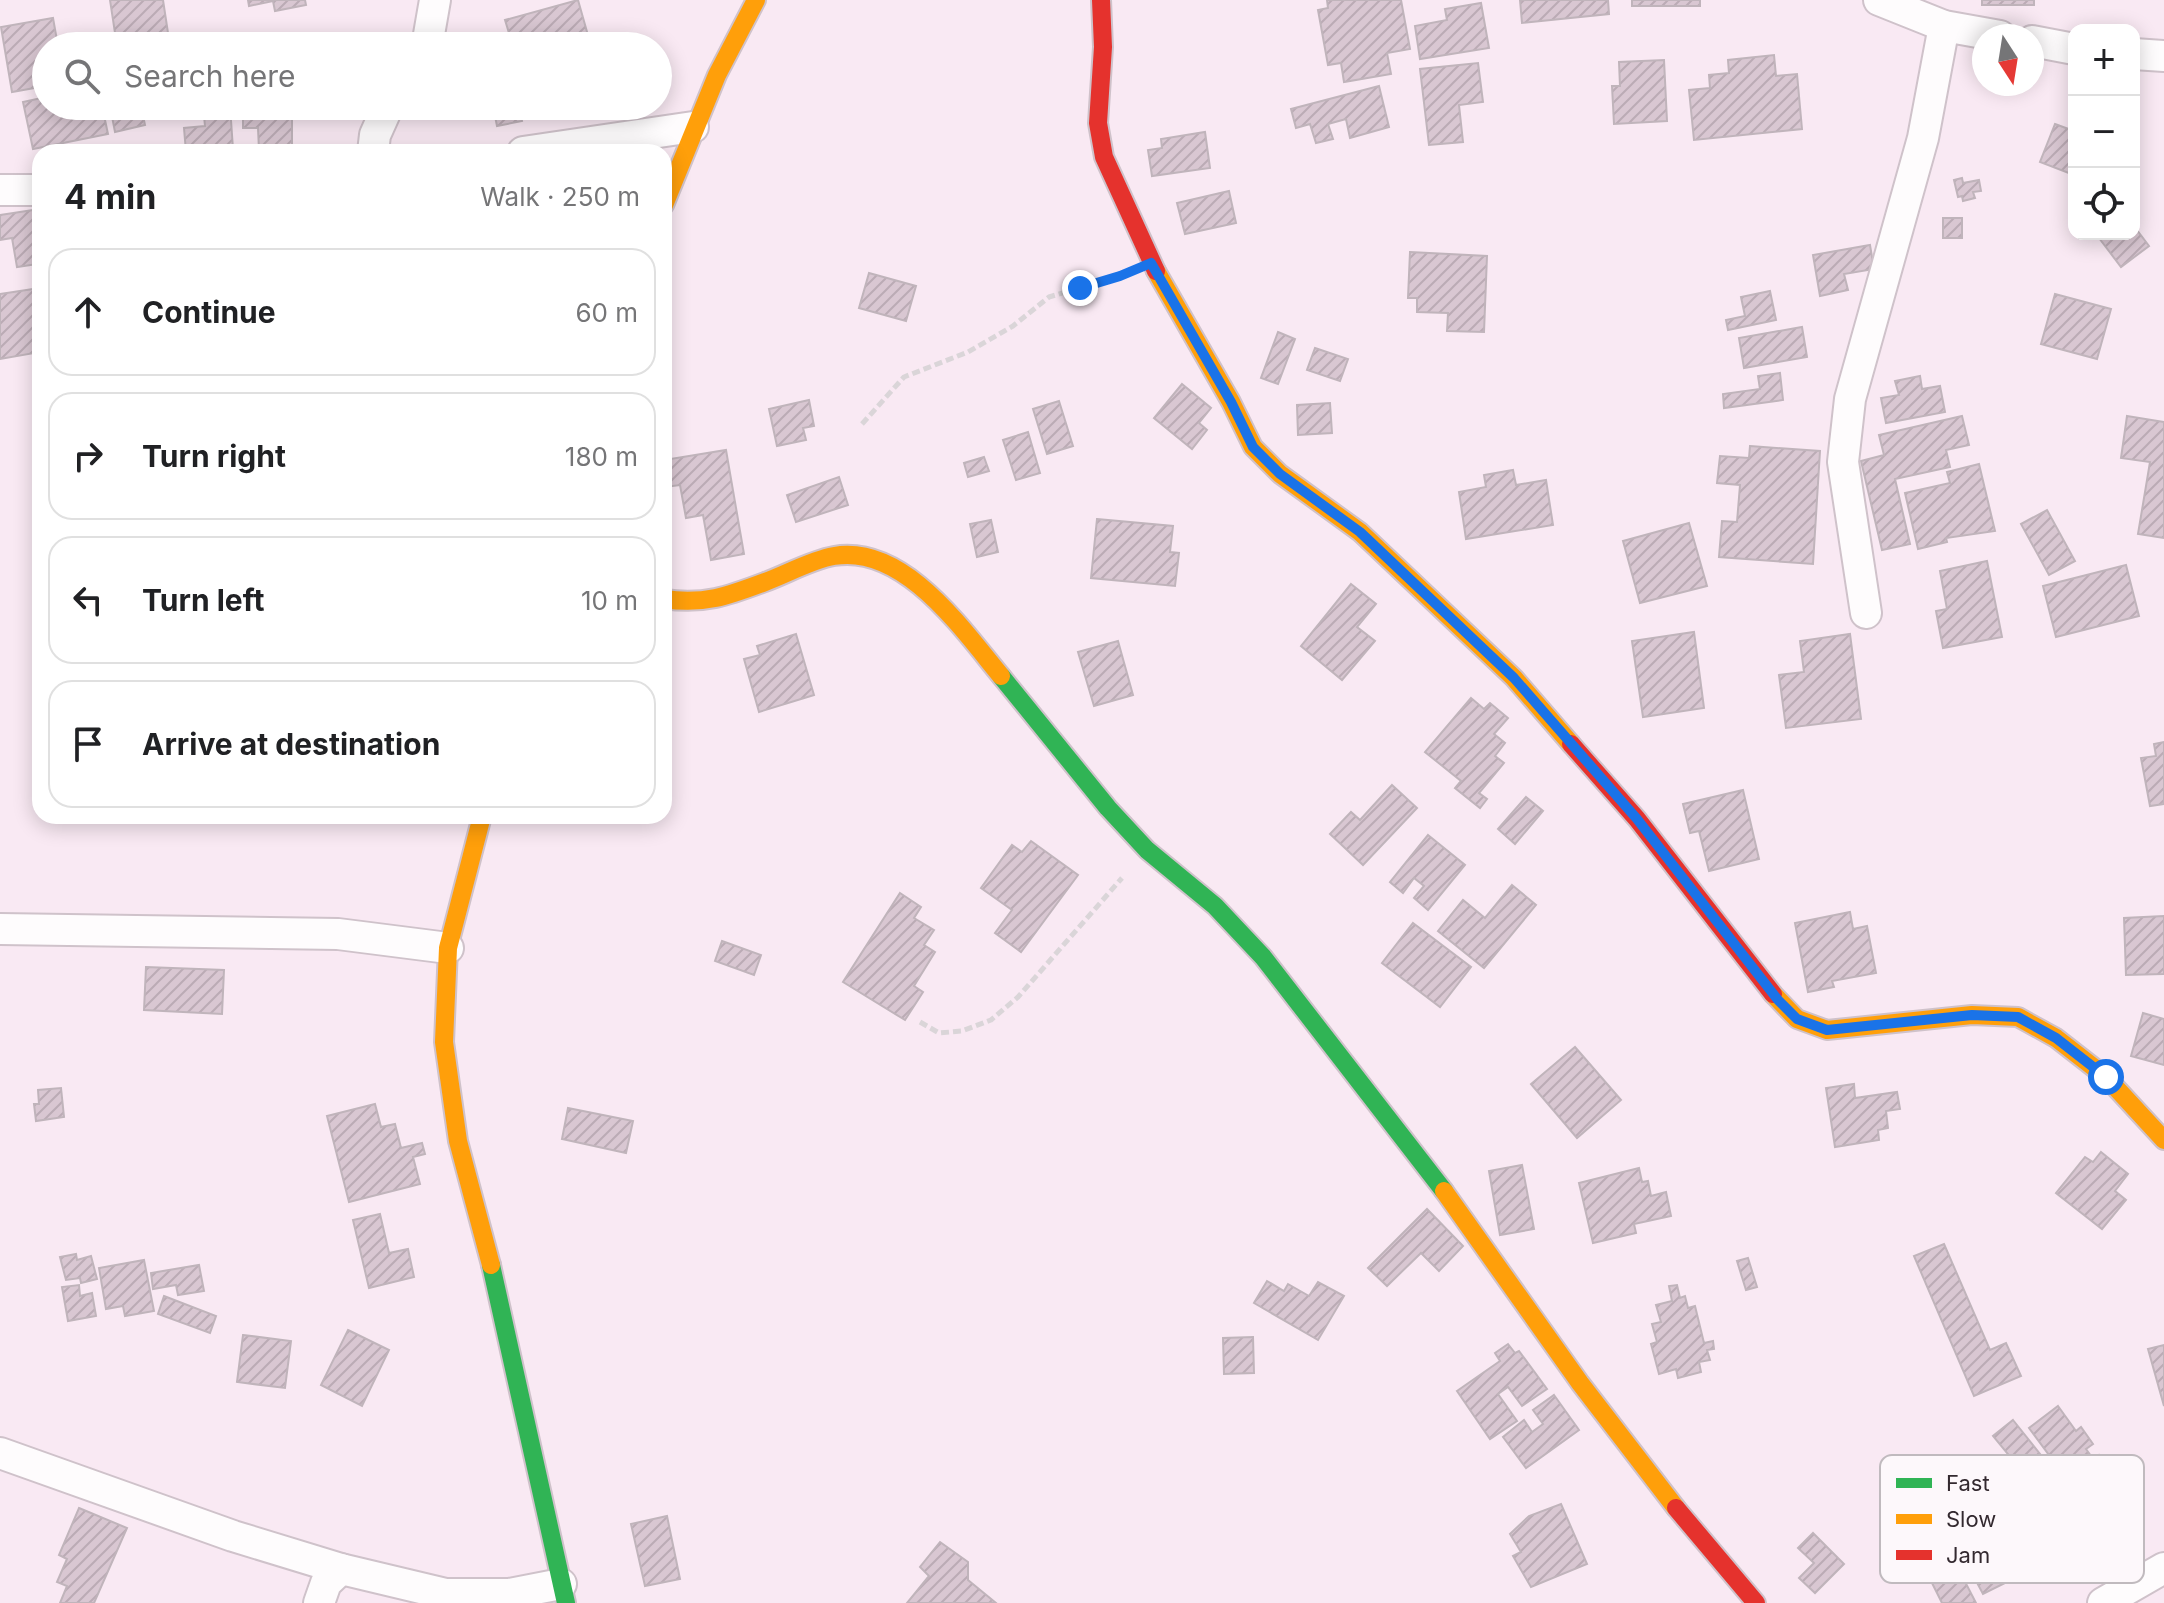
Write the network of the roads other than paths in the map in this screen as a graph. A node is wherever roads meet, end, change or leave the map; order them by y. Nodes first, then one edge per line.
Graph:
1 (435, 0) edge
2 (756, 0) edge
3 (1101, 0) edge
4 (1879, 0) edge
5 (1944, 26) junction
6 (1972, 31) edge
7 (431, 32) edge
8 (2044, 43) edge
9 (2068, 48) edge
10 (2140, 54) edge
11 (2164, 56) edge
12 (382, 120) edge
13 (693, 127) junction
14 (374, 144) edge
15 (577, 144) edge
16 (672, 183) edge
17 (0, 190) edge
18 (32, 190) edge
19 (672, 600) edge
20 (1866, 613) dead end
21 (480, 824) edge
22 (0, 929) edge
23 (448, 948) junction
24 (2164, 1140) edge
25 (0, 1453) edge
26 (2164, 1568) edge
27 (341, 1569) junction
28 (2144, 1579) edge
29 (2138, 1583) edge
30 (563, 1594) edge
31 (319, 1603) edge
32 (1756, 1603) edge
33 (2103, 1603) edge

1 - 7 street
2 - 13 street
3 - 24 street
4 - 5 street
5 - 6 street
5 - 20 street
8 - 9 street
10 - 11 street
12 - 14 street
13 - 15 street
13 - 16 street
17 - 18 street
19 - 32 street
21 - 23 street
22 - 23 street
23 - 30 street
25 - 27 street
26 - 28 street
27 - 30 street
27 - 31 street
29 - 33 street

